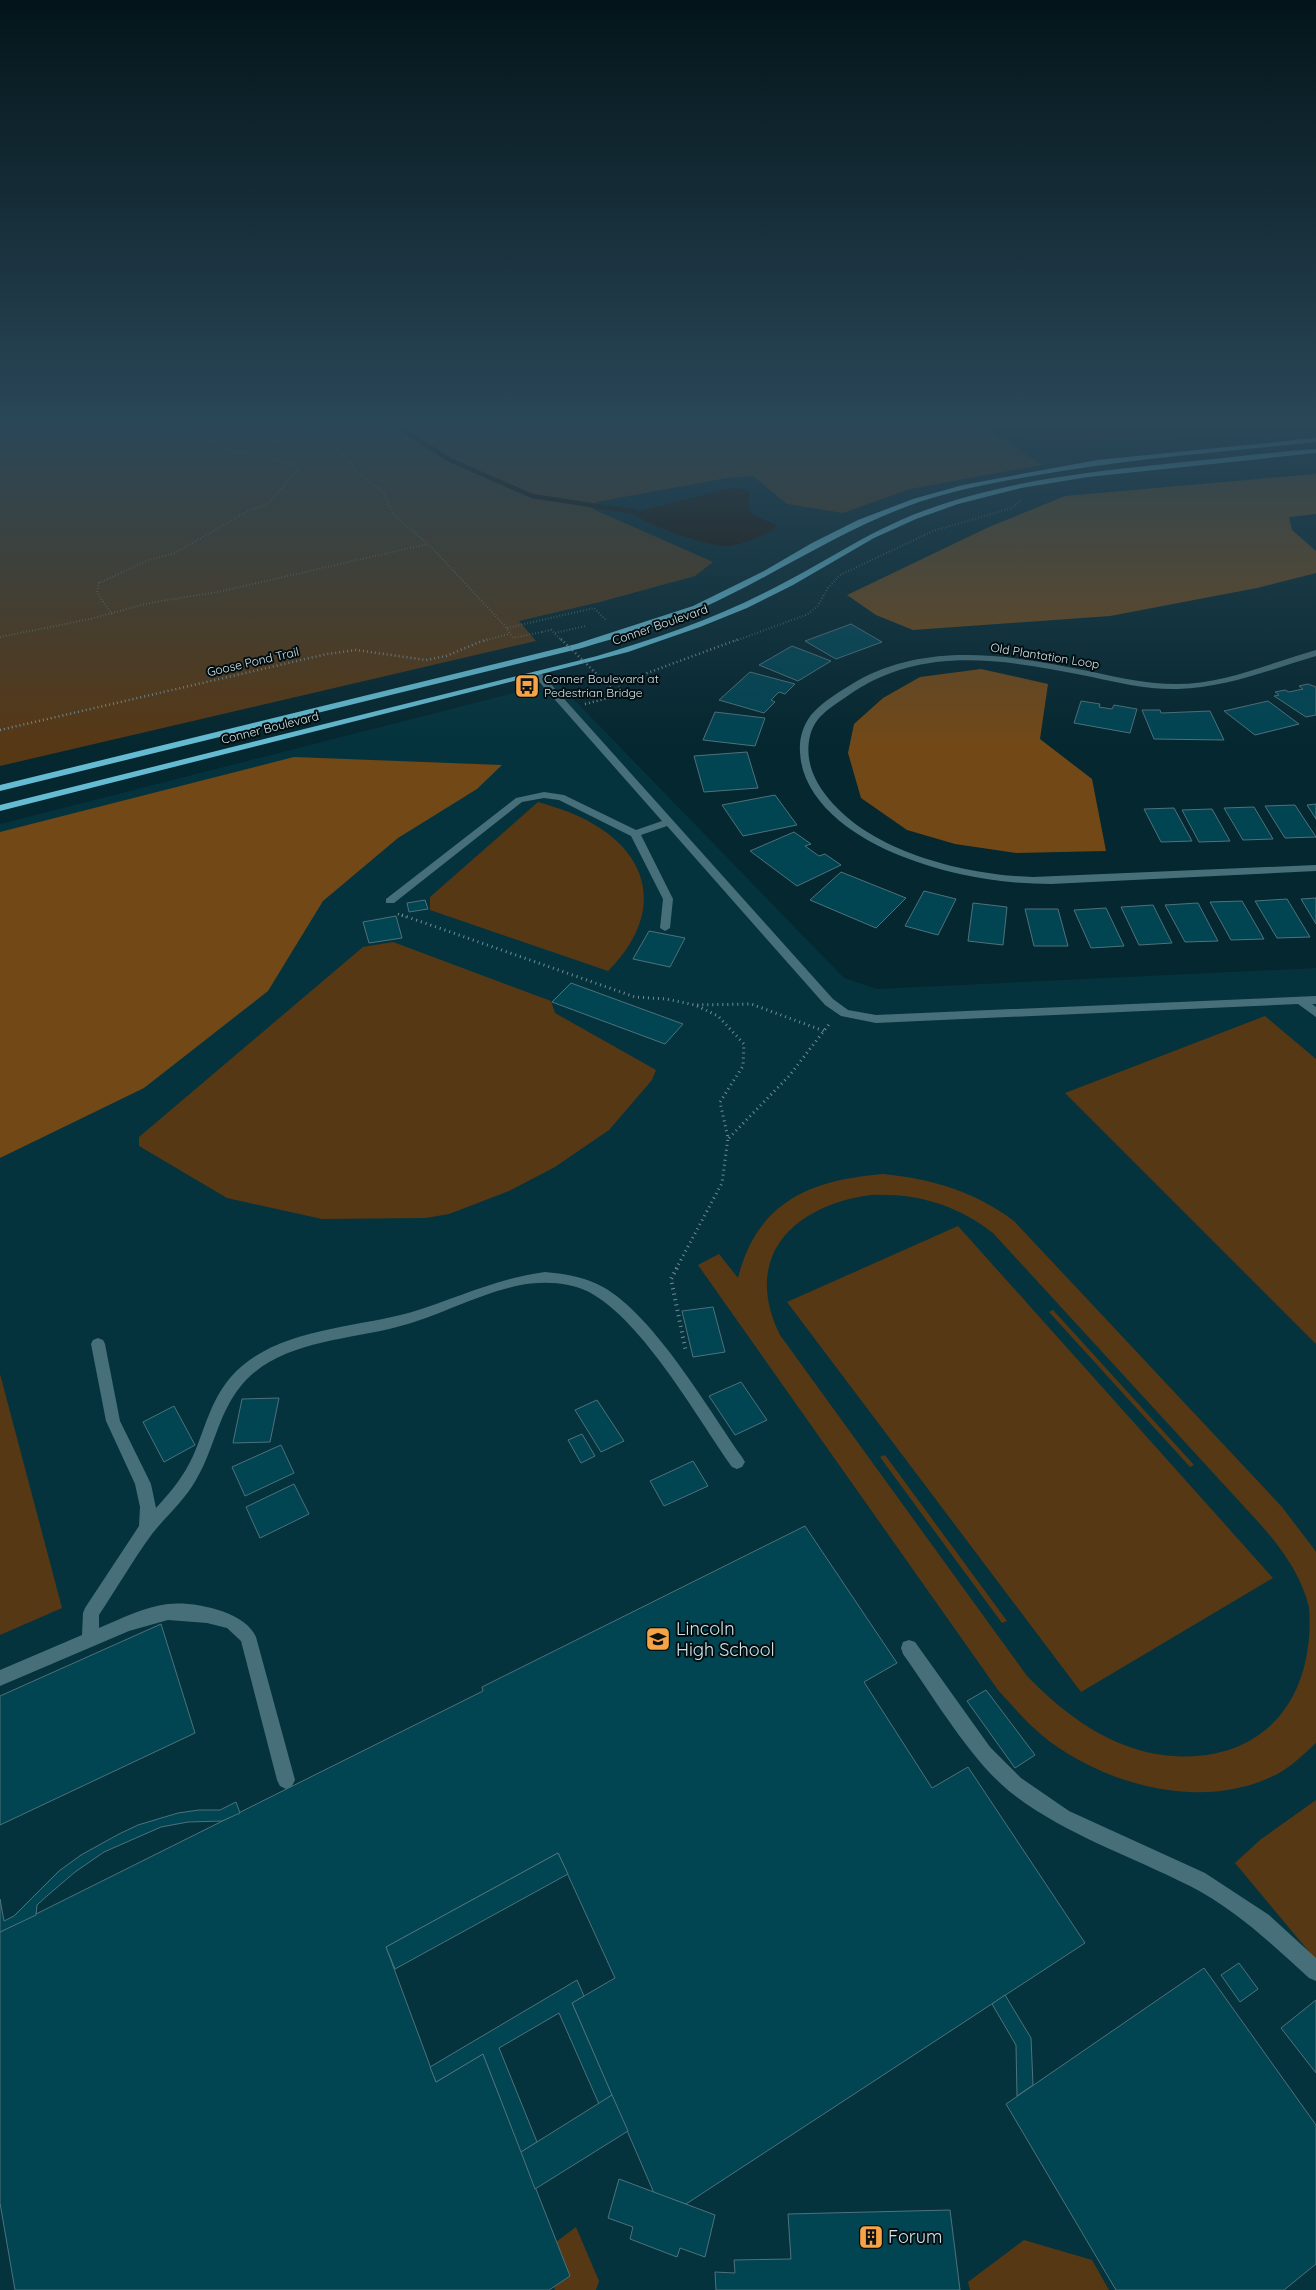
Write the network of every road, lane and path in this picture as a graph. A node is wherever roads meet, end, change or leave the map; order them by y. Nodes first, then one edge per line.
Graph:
1 (213, 531) edge
2 (411, 531) edge
3 (843, 531) edge
4 (882, 531) edge
5 (933, 531) edge
6 (427, 544) junction
7 (112, 614) junction
8 (599, 623) dead end
9 (590, 625) dead end
10 (507, 628) junction
11 (555, 633) junction
12 (509, 634) junction
13 (0, 637) edge
14 (1316, 653) edge
15 (522, 660) junction
16 (537, 674) junction
17 (615, 692) junction
18 (567, 708) junction
19 (0, 730) edge
20 (0, 788) edge
21 (0, 808) edge
22 (669, 822) junction
23 (634, 834) junction
24 (1316, 868) edge
25 (390, 901) dead end
26 (397, 914) dead end
27 (665, 928) dead end
28 (1316, 1000) edge
29 (1301, 1001) junction
30 (695, 1005) junction
31 (1316, 1013) edge
32 (831, 1022) dead end
33 (824, 1031) junction
34 (728, 1138) junction
35 (98, 1344) dead end
36 (686, 1356) dead end
37 (737, 1462) dead end
38 (147, 1528) junction
39 (90, 1639) junction
40 (909, 1648) dead end
41 (0, 1678) edge
42 (286, 1780) dead end
43 (1316, 1971) edge

1 - 7 path
2 - 6 path
3 - 15 main road, Conner Boulevard
4 - 16 main road, Conner Boulevard
5 - 17 path
6 - 7 path
6 - 10 path
7 - 13 path
8 - 10 path
9 - 11 path
10 - 12 path
11 - 12 path, Goose Pond Trail, bridge
11 - 17 path, bridge
12 - 19 path, Goose Pond Trail
14 - 24 street, Old Plantation Loop
15 - 16 main road
15 - 20 main road, Conner Boulevard
16 - 18 street
16 - 21 main road, Conner Boulevard
17 - 18 path
18 - 22 street
22 - 23 street
22 - 29 street
23 - 25 street
23 - 27 street
26 - 30 path
28 - 29 street
29 - 31 street
30 - 33 path
30 - 34 path
32 - 33 path
33 - 34 path
34 - 36 path
35 - 38 street
37 - 38 street
38 - 39 street
39 - 41 street
39 - 42 street
40 - 43 street

